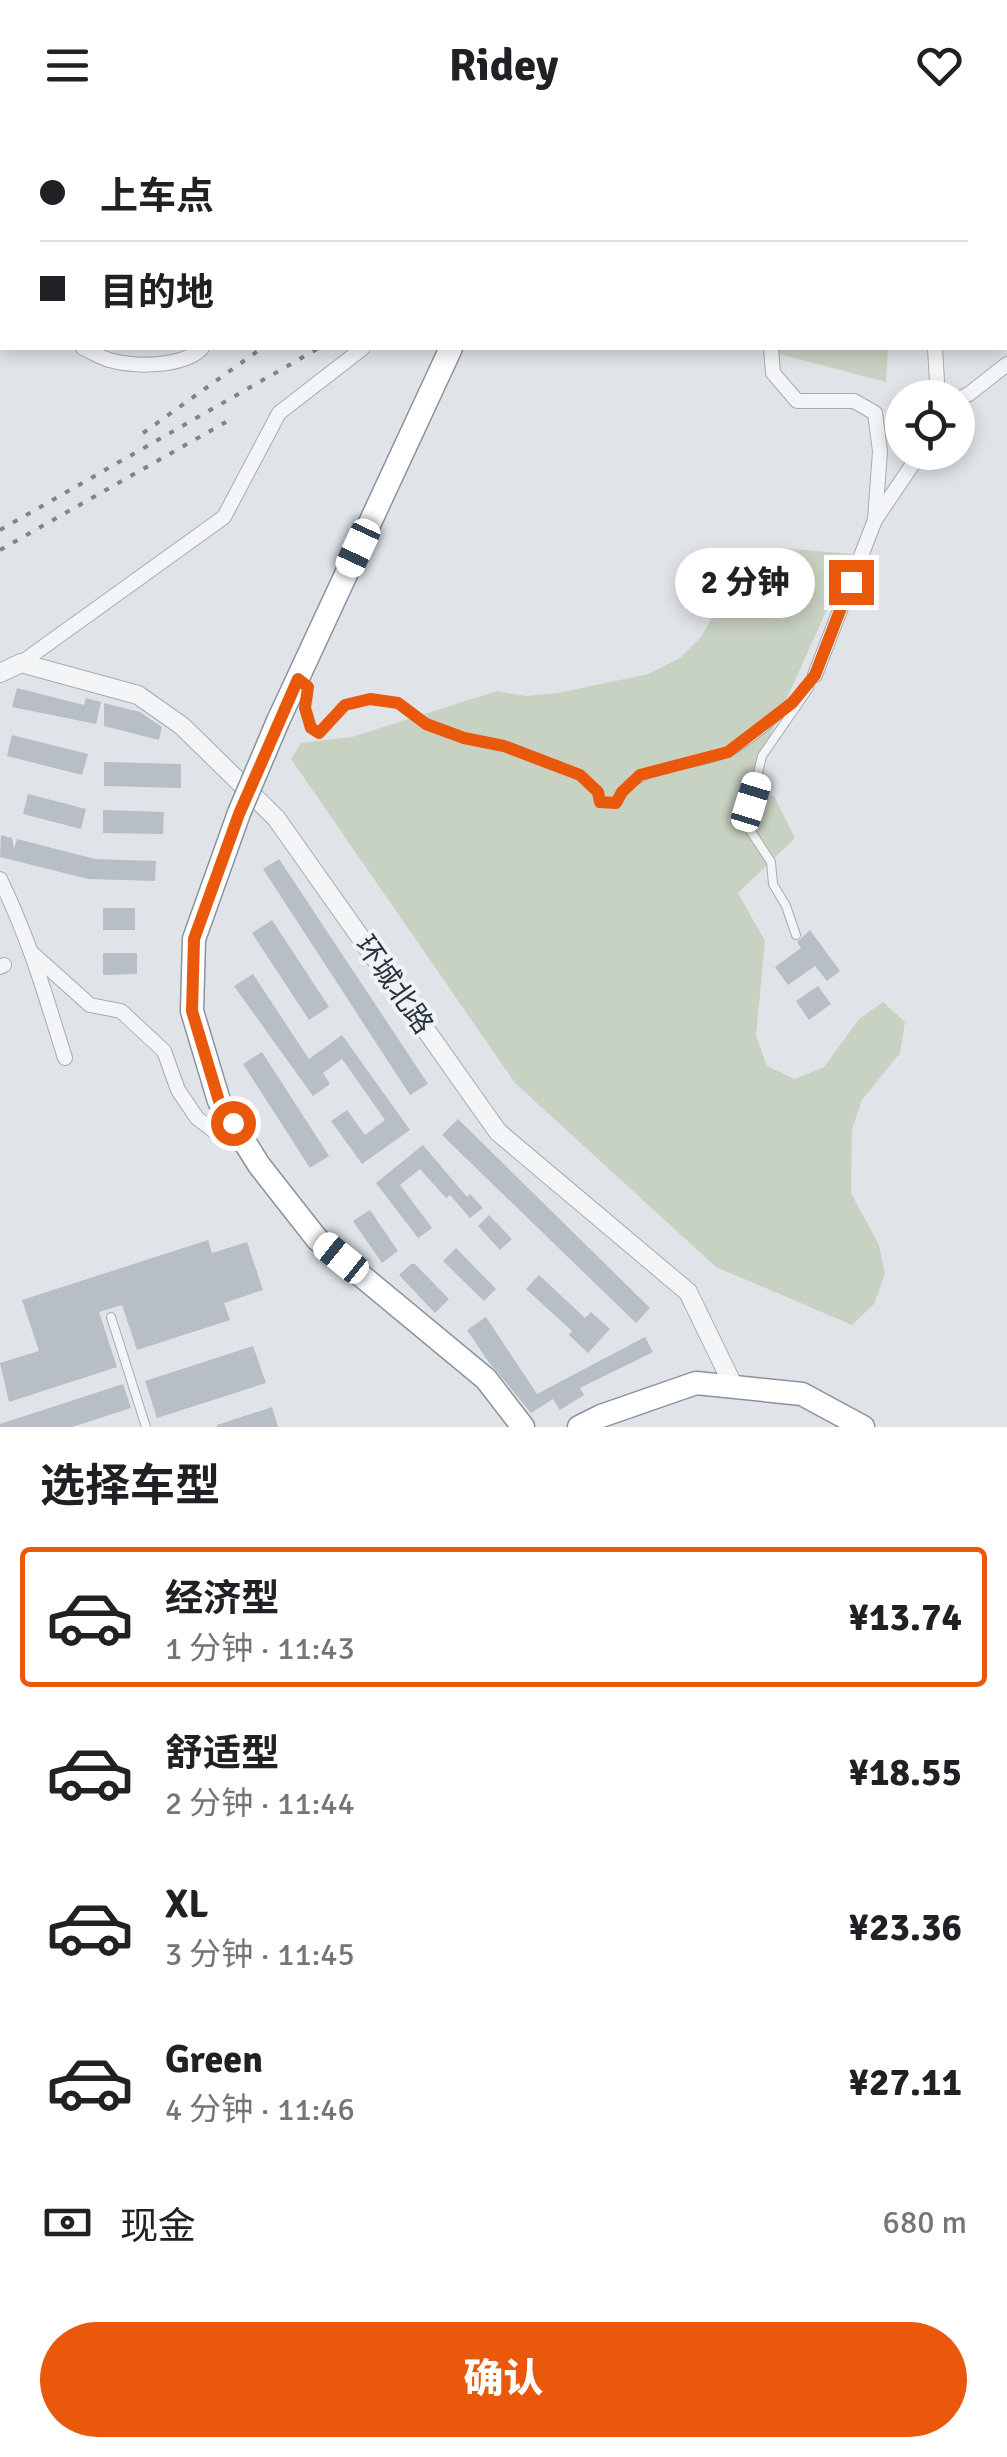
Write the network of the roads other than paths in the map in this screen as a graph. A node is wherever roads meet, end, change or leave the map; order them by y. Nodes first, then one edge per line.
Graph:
1 (88, 350) edge
2 (200, 350) edge
3 (359, 350) edge
4 (450, 350) edge
5 (770, 350) edge
6 (935, 350) edge
7 (1007, 364) edge
8 (937, 380) edge
9 (975, 389) edge
10 (909, 470) edge
11 (876, 520) junction
12 (20, 663) junction
13 (0, 673) edge
14 (815, 675) junction
15 (298, 679) junction
16 (0, 879) edge
17 (796, 935) dead end
18 (33, 954) junction
19 (65, 1058) dead end
20 (247, 1146) junction
21 (110, 1317) dead end
22 (734, 1387) junction
23 (146, 1427) edge
24 (523, 1427) edge
25 (579, 1427) edge
26 (863, 1427) edge

1 - 2 street
3 - 12 street
4 - 15 highway
5 - 11 street
6 - 8 street
7 - 9 street
10 - 11 street
11 - 14 street
12 - 13 street
12 - 22 street, 环城北路
14 - 15 lane
14 - 17 lane
15 - 20 highway, bridge
16 - 18 street
18 - 19 street
18 - 20 street
20 - 24 highway
21 - 23 lane
22 - 25 highway
22 - 26 highway

